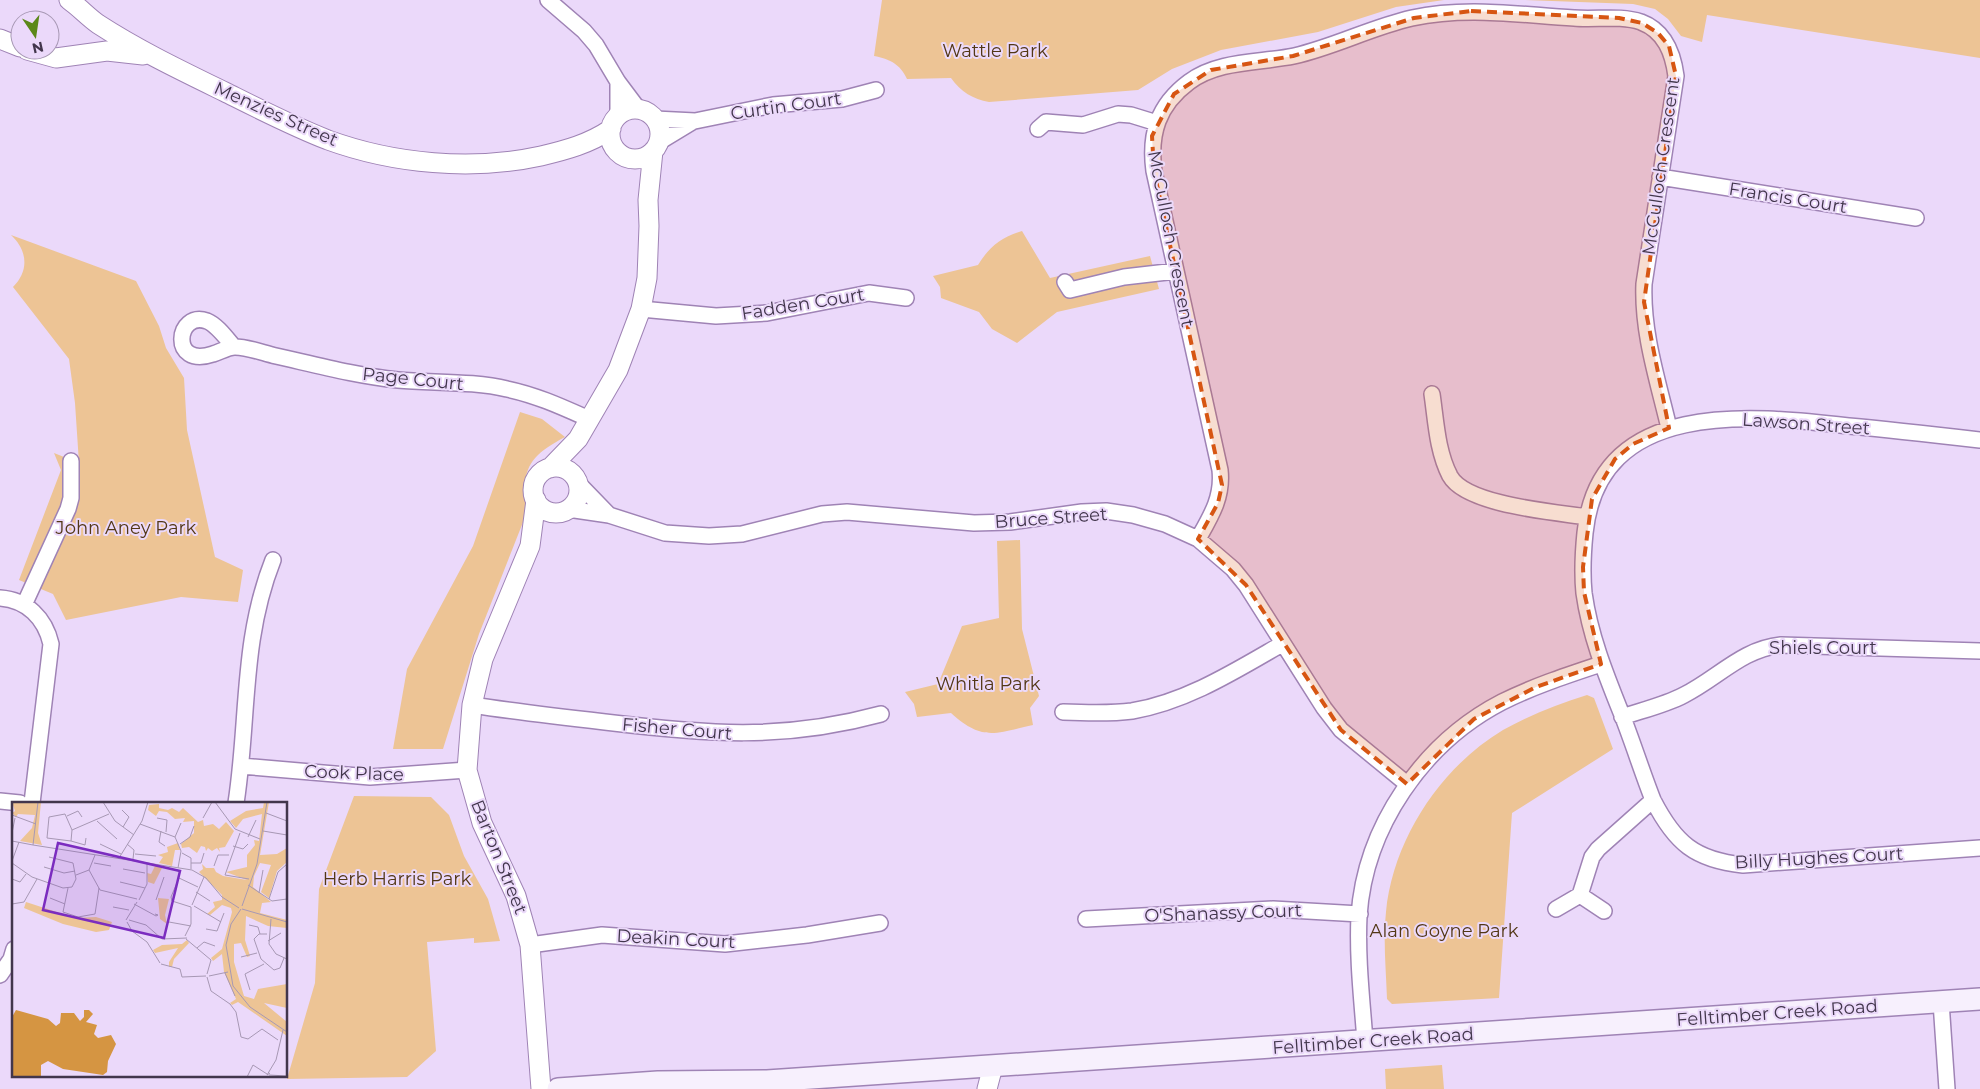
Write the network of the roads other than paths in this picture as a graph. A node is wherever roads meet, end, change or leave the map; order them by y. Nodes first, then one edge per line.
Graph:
1 (69, 0) edge
2 (548, 0) edge
3 (60, 58) edge
4 (157, 58) junction
5 (618, 82) junction
6 (876, 90) dead end
7 (639, 110) junction
8 (655, 119) junction
9 (695, 120) junction
10 (614, 123) junction
11 (1157, 123) junction
12 (1038, 129) dead end
13 (656, 147) junction
14 (577, 148) junction
15 (621, 154) junction
16 (1660, 177) junction
17 (648, 200) junction
18 (1916, 218) dead end
19 (1176, 271) junction
20 (1065, 282) dead end
21 (906, 298) dead end
22 (641, 309) junction
23 (234, 347) dead end
24 (1432, 394) dead end
25 (588, 419) junction
26 (1669, 428) junction
27 (578, 439) junction
28 (1980, 440) edge
29 (71, 461) dead end
30 (550, 468) junction
31 (577, 481) junction
32 (536, 500) junction
33 (565, 511) junction
34 (609, 515) junction
35 (1586, 517) junction
36 (1198, 539) junction
37 (530, 546) junction
38 (273, 560) dead end
39 (0, 598) edge
40 (24, 605) junction
41 (1282, 644) junction
42 (1980, 651) edge
43 (1601, 664) junction
44 (472, 705) junction
45 (1063, 712) dead end
46 (881, 714) dead end
47 (1622, 717) junction
48 (242, 766) junction
49 (467, 770) junction
50 (1407, 784) junction
51 (1653, 800) junction
52 (32, 802) edge
53 (236, 802) edge
54 (1980, 848) edge
55 (1580, 895) junction
56 (1556, 909) dead end
57 (1604, 911) dead end
58 (1360, 914) junction
59 (1086, 919) dead end
60 (880, 923) dead end
61 (530, 945) junction
62 (12, 956) edge
63 (0, 975) edge
64 (1980, 999) edge
65 (1941, 1002) junction
66 (1365, 1041) junction
67 (993, 1066) junction
68 (766, 1081) junction
69 (541, 1089) edge
70 (558, 1089) edge
71 (713, 1089) edge
72 (986, 1089) edge
73 (1947, 1089) edge

1 - 4 street, Menzies Street
2 - 5 street
3 - 4 street, Menzies Street
4 - 14 street, Menzies Street
5 - 7 street
5 - 10 street
6 - 9 street, Curtin Court
7 - 8 street
7 - 10 street
8 - 9 street, Curtin Court
8 - 13 street
9 - 13 street, Curtin Court
10 - 14 street, Menzies Street
10 - 15 street
11 - 12 street
11 - 16 street, McCulloch Crescent
11 - 19 street, McCulloch Crescent
13 - 15 street
13 - 17 street
14 - 15 street, Menzies Street
15 - 17 street
16 - 18 street, Francis Court
16 - 26 street, McCulloch Crescent
17 - 22 street
19 - 20 street
19 - 36 street, McCulloch Crescent
21 - 22 street, Fadden Court
22 - 25 street
23 - 25 street, Page Court
24 - 35 street
25 - 27 street
26 - 28 street, Lawson Street
26 - 35 street, Lawson Street
27 - 30 street
27 - 31 street
29 - 40 street
30 - 31 street
30 - 32 street
31 - 33 street
31 - 34 street, Bruce Street
32 - 33 street
32 - 37 street, Barton Street
33 - 34 street, Bruce Street
33 - 37 street, Barton Street
34 - 36 street, Bruce Street
35 - 43 street, Lawson Street
36 - 41 street, Bruce Street
37 - 44 street, Barton Street
38 - 48 street
39 - 40 street
40 - 52 street
41 - 45 street
41 - 50 street, Bruce Street
42 - 47 street, Shiels Court
43 - 47 street, Billy Hughes Court
43 - 50 street
44 - 46 street, Fisher Court
44 - 49 street, Barton Street
47 - 51 street, Billy Hughes Court
48 - 49 street, Cook Place
48 - 53 street
49 - 61 street, Barton Street
50 - 58 street
51 - 54 street, Billy Hughes Court
51 - 55 street
55 - 56 street
55 - 57 street
58 - 59 street, O'Shanassy Court
58 - 66 street
60 - 61 street, Deakin Court
61 - 69 street, Barton Street
62 - 63 street
64 - 65 main road, Felltimber Creek Road
65 - 66 main road, Felltimber Creek Road
65 - 73 street
66 - 67 main road, Felltimber Creek Road
67 - 68 main road, Felltimber Creek Road
67 - 72 street
68 - 70 main road, Felltimber Creek Road
68 - 71 main road, Felltimber Creek Road

